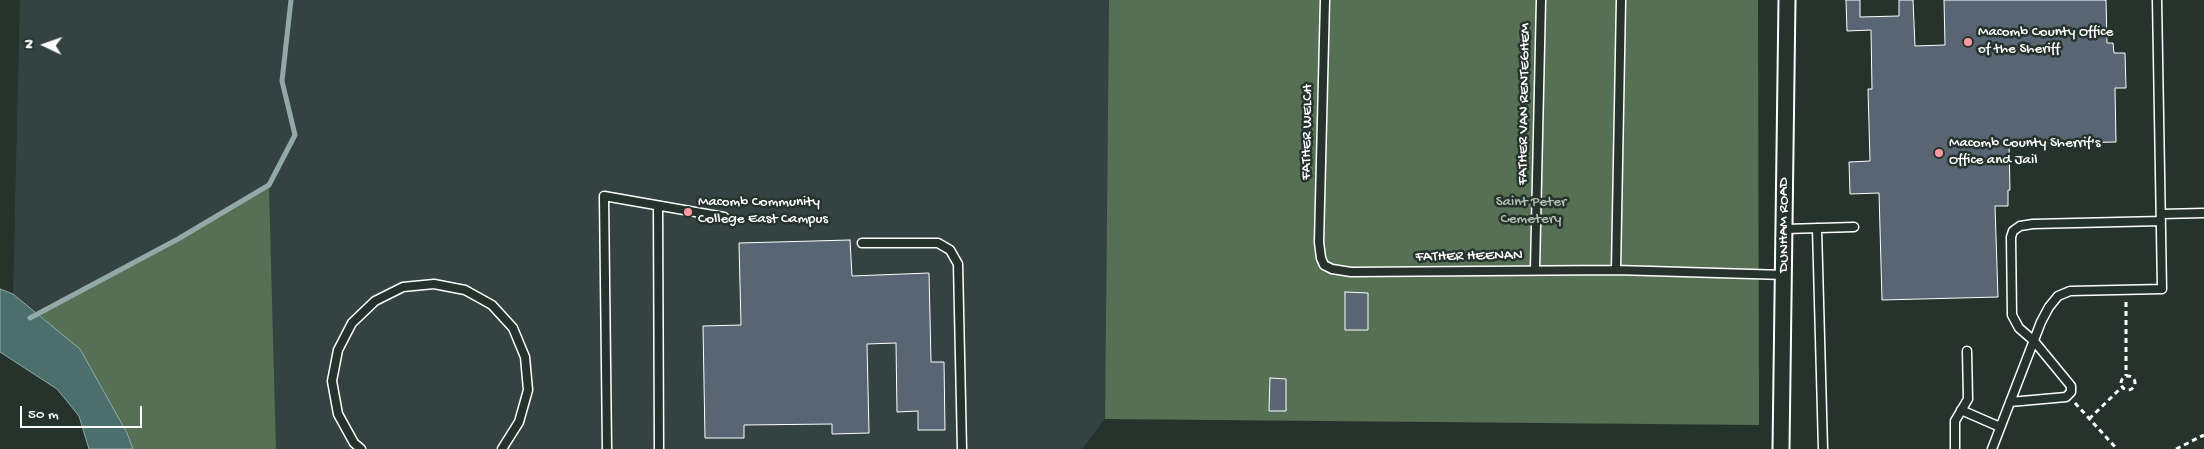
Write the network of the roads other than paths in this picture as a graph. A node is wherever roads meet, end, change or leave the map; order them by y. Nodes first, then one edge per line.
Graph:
1 (1325, 0) edge
2 (1541, 0) edge
3 (1621, 0) edge
4 (1787, 0) edge
5 (2157, 0) edge
6 (658, 206) junction
7 (2204, 213) edge
8 (2161, 217) junction
9 (724, 218) dead end
10 (1854, 227) dead end
11 (1816, 228) junction
12 (1785, 229) junction
13 (862, 243) dead end
14 (1324, 265) joint
15 (1535, 269) junction
16 (1616, 270) junction
17 (1785, 275) junction
18 (2034, 341) junction
19 (1967, 351) dead end
20 (2010, 402) junction
21 (1961, 410) junction
22 (2000, 427) junction
23 (361, 449) edge
24 (502, 449) edge
25 (607, 449) edge
26 (659, 449) edge
27 (962, 449) edge
28 (1781, 449) edge
29 (1824, 449) edge
30 (1955, 449) edge
31 (1992, 449) edge

1 - 14 lane, FATHER WELCH
2 - 15 lane, FATHER VAN RENTEGHEM
3 - 16 lane
4 - 12 street, DUNHAM ROAD
5 - 8 lane
6 - 9 lane
6 - 25 lane
6 - 26 lane
7 - 8 lane
8 - 18 lane
8 - 18 lane
10 - 11 lane
11 - 12 lane
11 - 29 lane
12 - 17 street, DUNHAM ROAD
13 - 27 lane
14 - 15 lane, FATHER HEENAN
15 - 16 lane, FATHER HEENAN
16 - 17 lane, FATHER HEENAN
17 - 28 street, DUNHAM ROAD
18 - 20 lane
18 - 20 lane
19 - 21 lane
20 - 22 lane
21 - 22 lane
21 - 30 lane
22 - 31 lane
23 - 24 lane

